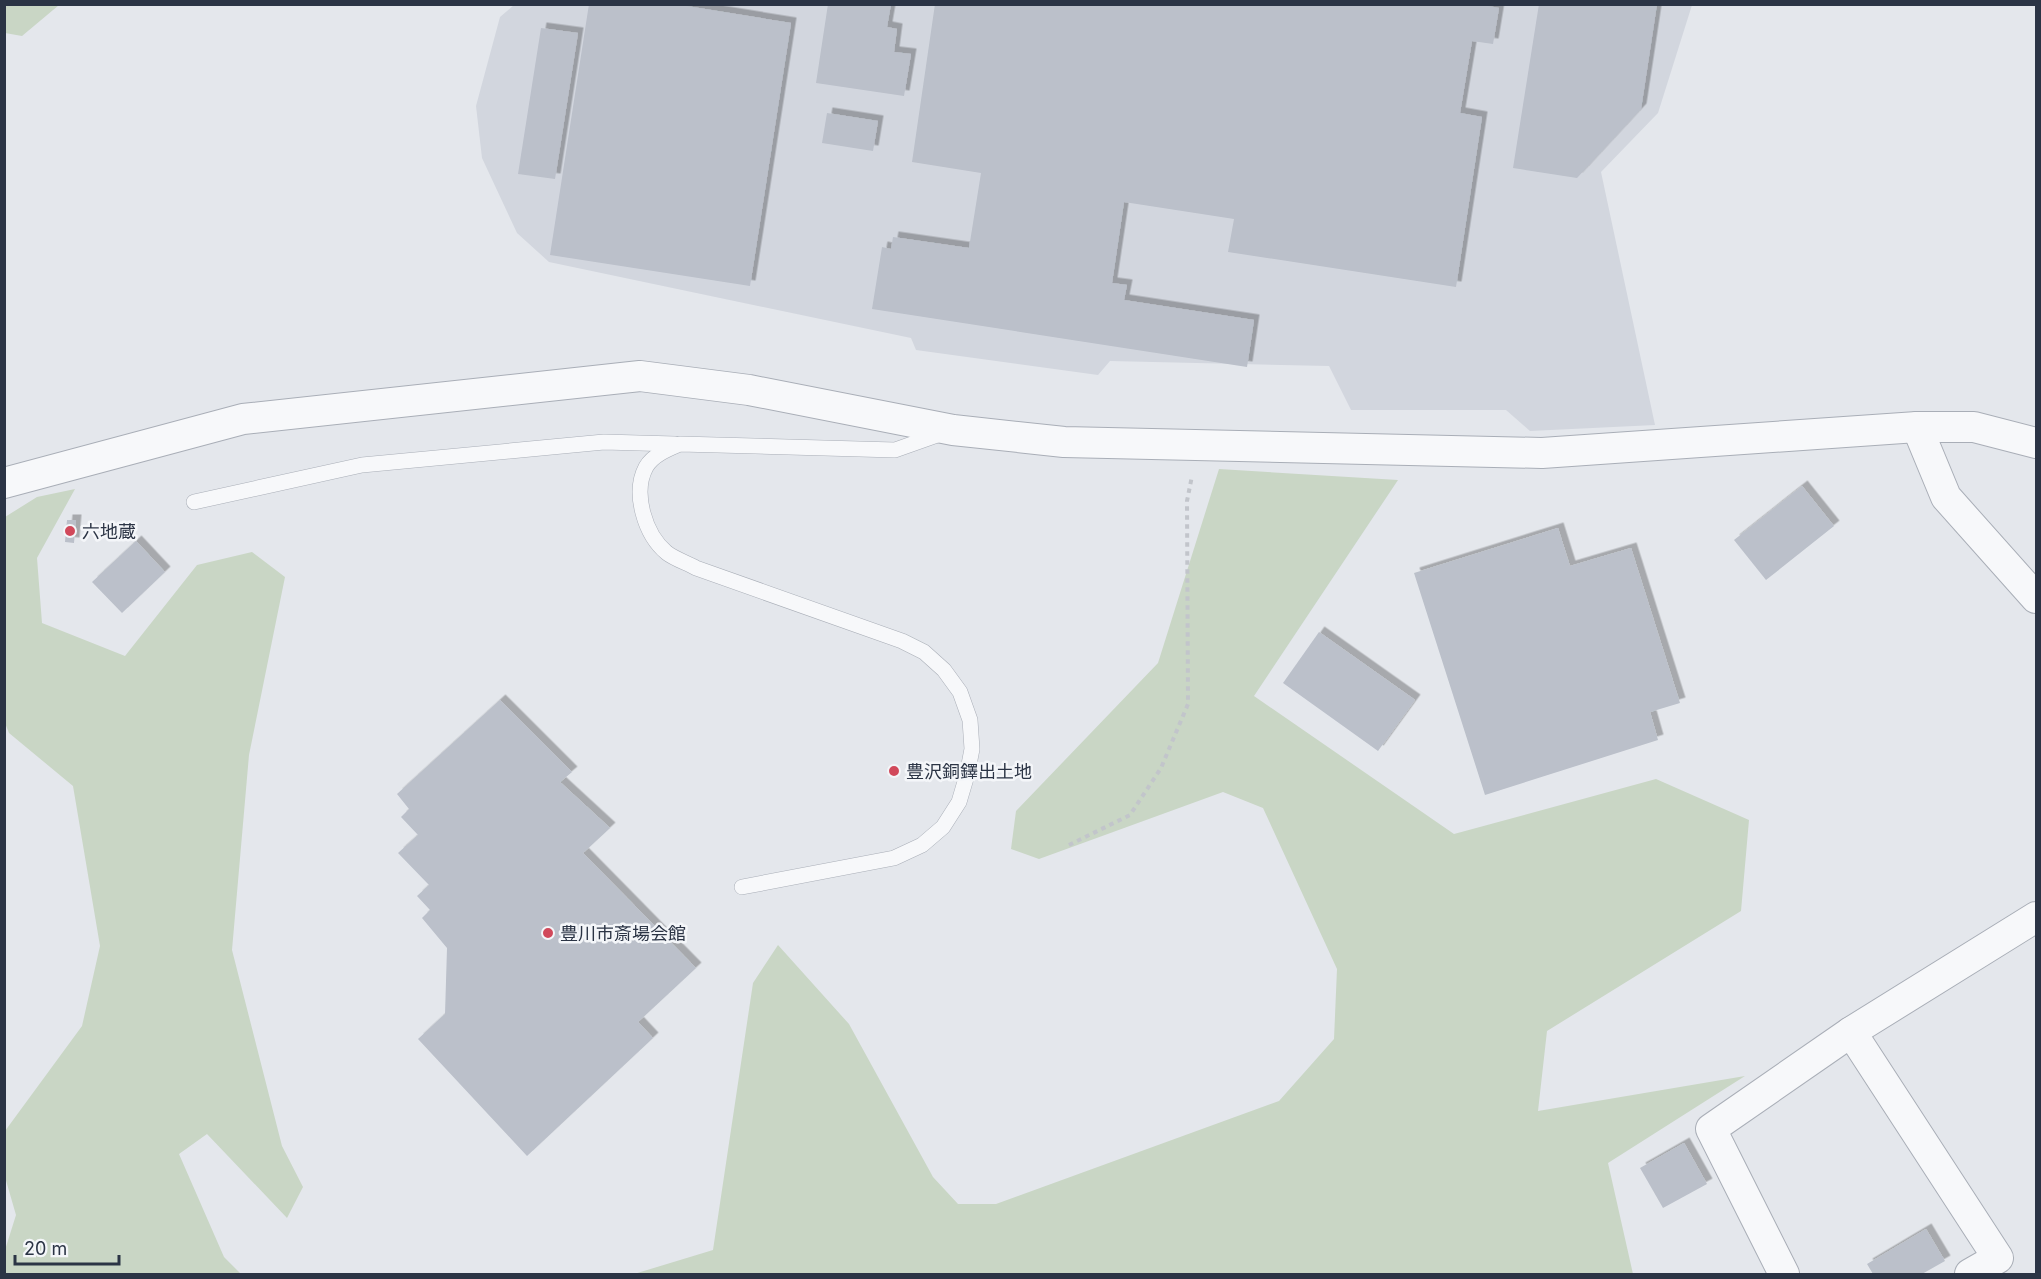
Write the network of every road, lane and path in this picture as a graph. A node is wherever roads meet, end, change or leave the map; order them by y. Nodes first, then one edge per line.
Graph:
1 (1917, 427) junction
2 (952, 430) junction
3 (2037, 443) edge
4 (680, 444) junction
5 (1199, 446) junction
6 (4, 483) edge
7 (194, 502) dead end
8 (2037, 598) edge
9 (1069, 845) dead end
10 (742, 887) dead end
11 (2037, 917) edge
12 (1851, 1032) junction
13 (1784, 1275) edge
14 (1970, 1275) edge

1 - 3 street
1 - 5 street
1 - 8 street
2 - 4 lane
2 - 5 street
2 - 6 street
4 - 7 lane
4 - 10 lane
5 - 9 path
11 - 12 street
12 - 13 street
12 - 14 street

